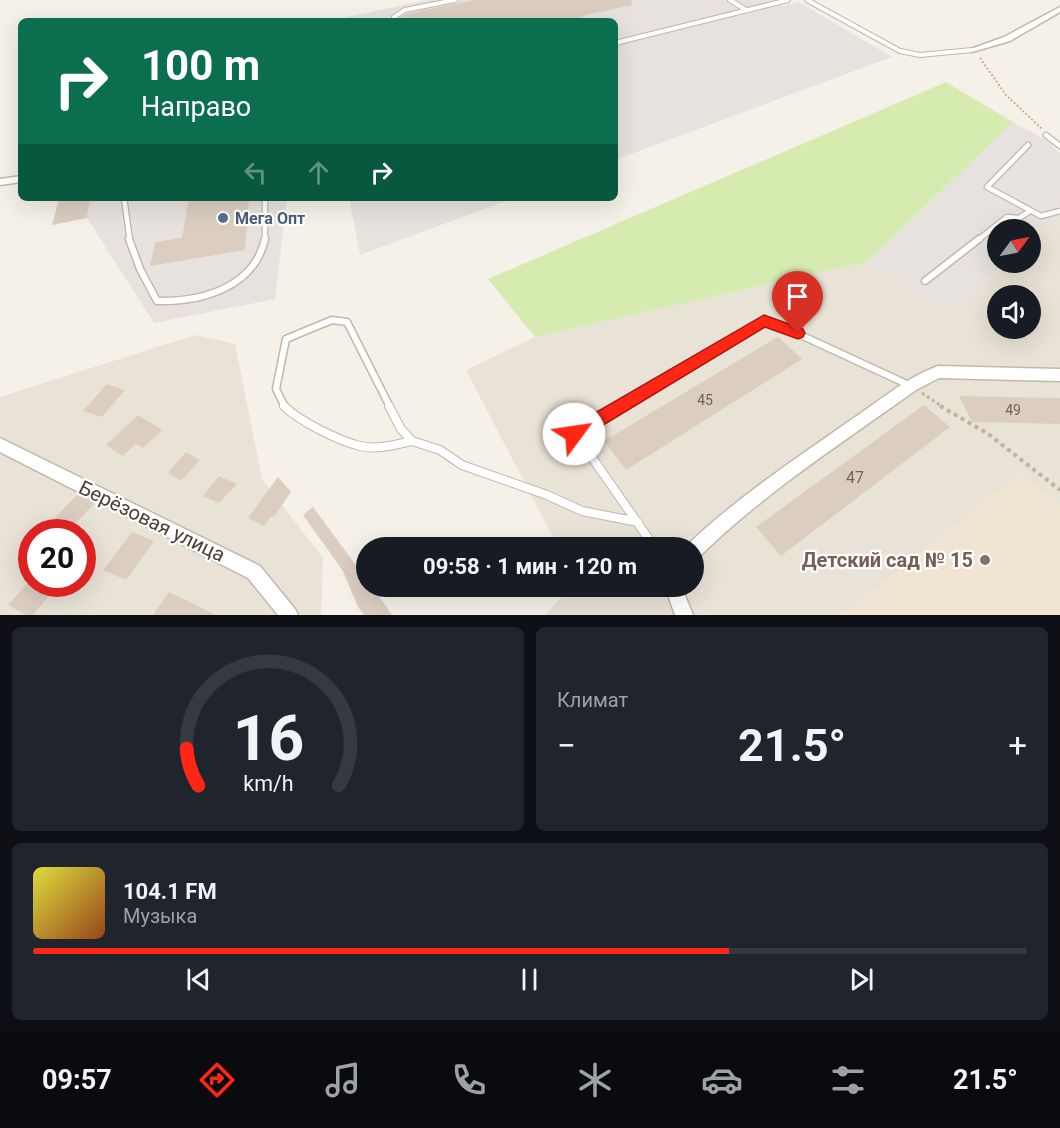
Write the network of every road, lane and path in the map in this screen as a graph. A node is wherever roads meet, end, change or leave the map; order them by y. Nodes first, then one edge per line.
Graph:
1 (455, 0) edge
2 (730, 0) edge
3 (788, 0) edge
4 (807, 0) edge
5 (1060, 9) edge
6 (746, 10) junction
7 (394, 18) edge
8 (618, 41) edge
9 (972, 50) junction
10 (1046, 135) joint
11 (1028, 145) dead end
12 (1060, 146) edge
13 (18, 179) edge
14 (0, 182) edge
15 (124, 201) edge
16 (265, 201) edge
17 (1030, 211) junction
18 (1060, 211) edge
19 (925, 281) dead end
20 (1060, 375) edge
21 (911, 386) junction
22 (930, 399) dead end
23 (412, 441) junction
24 (0, 445) edge
25 (1060, 490) edge
26 (638, 522) junction
27 (648, 537) edge
28 (704, 540) edge
29 (677, 597) edge
30 (289, 615) edge
31 (684, 615) edge

1 - 7 lane
2 - 6 lane
3 - 6 lane
4 - 9 lane
5 - 9 street
6 - 8 lane
9 - 10 path
10 - 12 lane
11 - 17 lane
13 - 14 street
15 - 16 lane
17 - 18 lane
17 - 19 lane
20 - 21 street
21 - 26 lane
21 - 28 street
22 - 25 path
23 - 23 lane
23 - 26 lane
24 - 30 street, Берёзовая улица
26 - 27 lane
29 - 31 street

